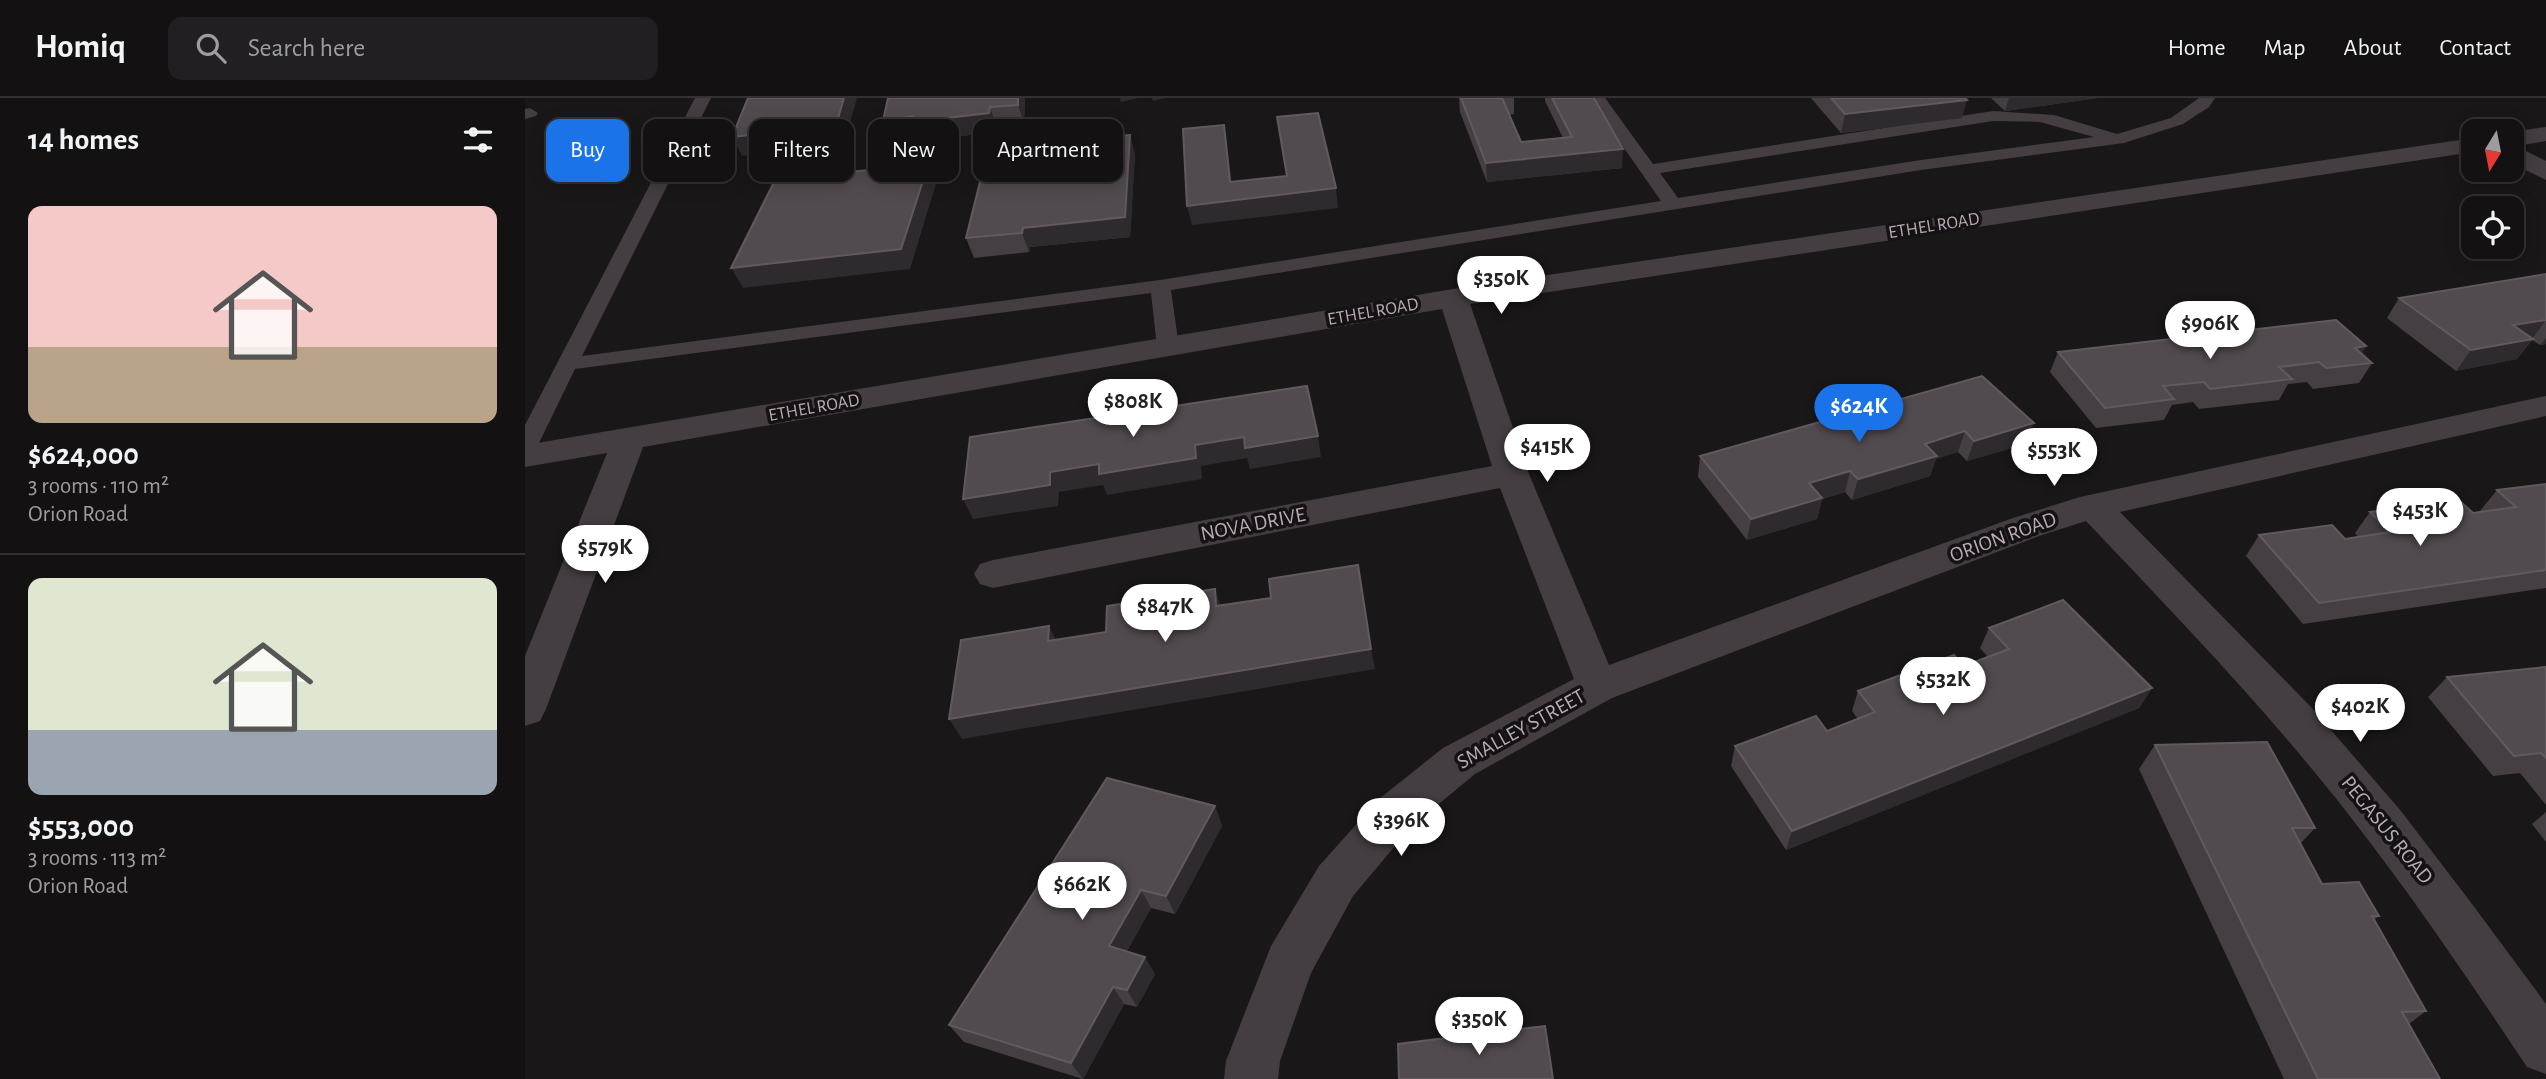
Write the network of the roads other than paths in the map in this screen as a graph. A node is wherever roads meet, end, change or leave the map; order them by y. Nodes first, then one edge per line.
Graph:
1 (703, 98) edge
2 (1597, 98) edge
3 (2207, 98) edge
4 (1944, 124) junction
5 (2546, 134) edge
6 (2524, 137) edge
7 (2114, 139) junction
8 (2461, 147) edge
9 (1981, 158) junction
10 (2524, 159) edge
11 (1648, 170) junction
12 (2546, 172) edge
13 (1674, 206) junction
14 (1160, 286) junction
15 (1454, 298) junction
16 (1168, 347) junction
17 (567, 364) junction
18 (2546, 406) edge
19 (629, 440) junction
20 (525, 447) edge
21 (525, 456) edge
22 (1513, 474) junction
23 (2093, 506) junction
24 (993, 574) dead end
25 (538, 643) edge
26 (1597, 687) junction
27 (525, 709) edge
28 (2546, 1048) edge
29 (1251, 1079) edge

1 - 17 lane
2 - 11 lane
3 - 7 lane
4 - 7 lane
4 - 9 lane
4 - 11 lane
5 - 6 street
7 - 9 lane
8 - 15 street, ETHEL ROAD
9 - 13 lane
10 - 12 street
11 - 13 lane
13 - 14 lane
14 - 16 lane
14 - 17 lane
15 - 16 street, ETHEL ROAD
15 - 22 street, SMALLEY STREET
16 - 19 street, ETHEL ROAD
17 - 20 lane
18 - 23 street, ORION ROAD
19 - 21 street, ETHEL ROAD
19 - 25 street
22 - 24 street, NOVA DRIVE
22 - 26 street, SMALLEY STREET
23 - 26 street, ORION ROAD
23 - 28 street, PEGASUS ROAD
25 - 27 street
26 - 29 street, SMALLEY STREET

